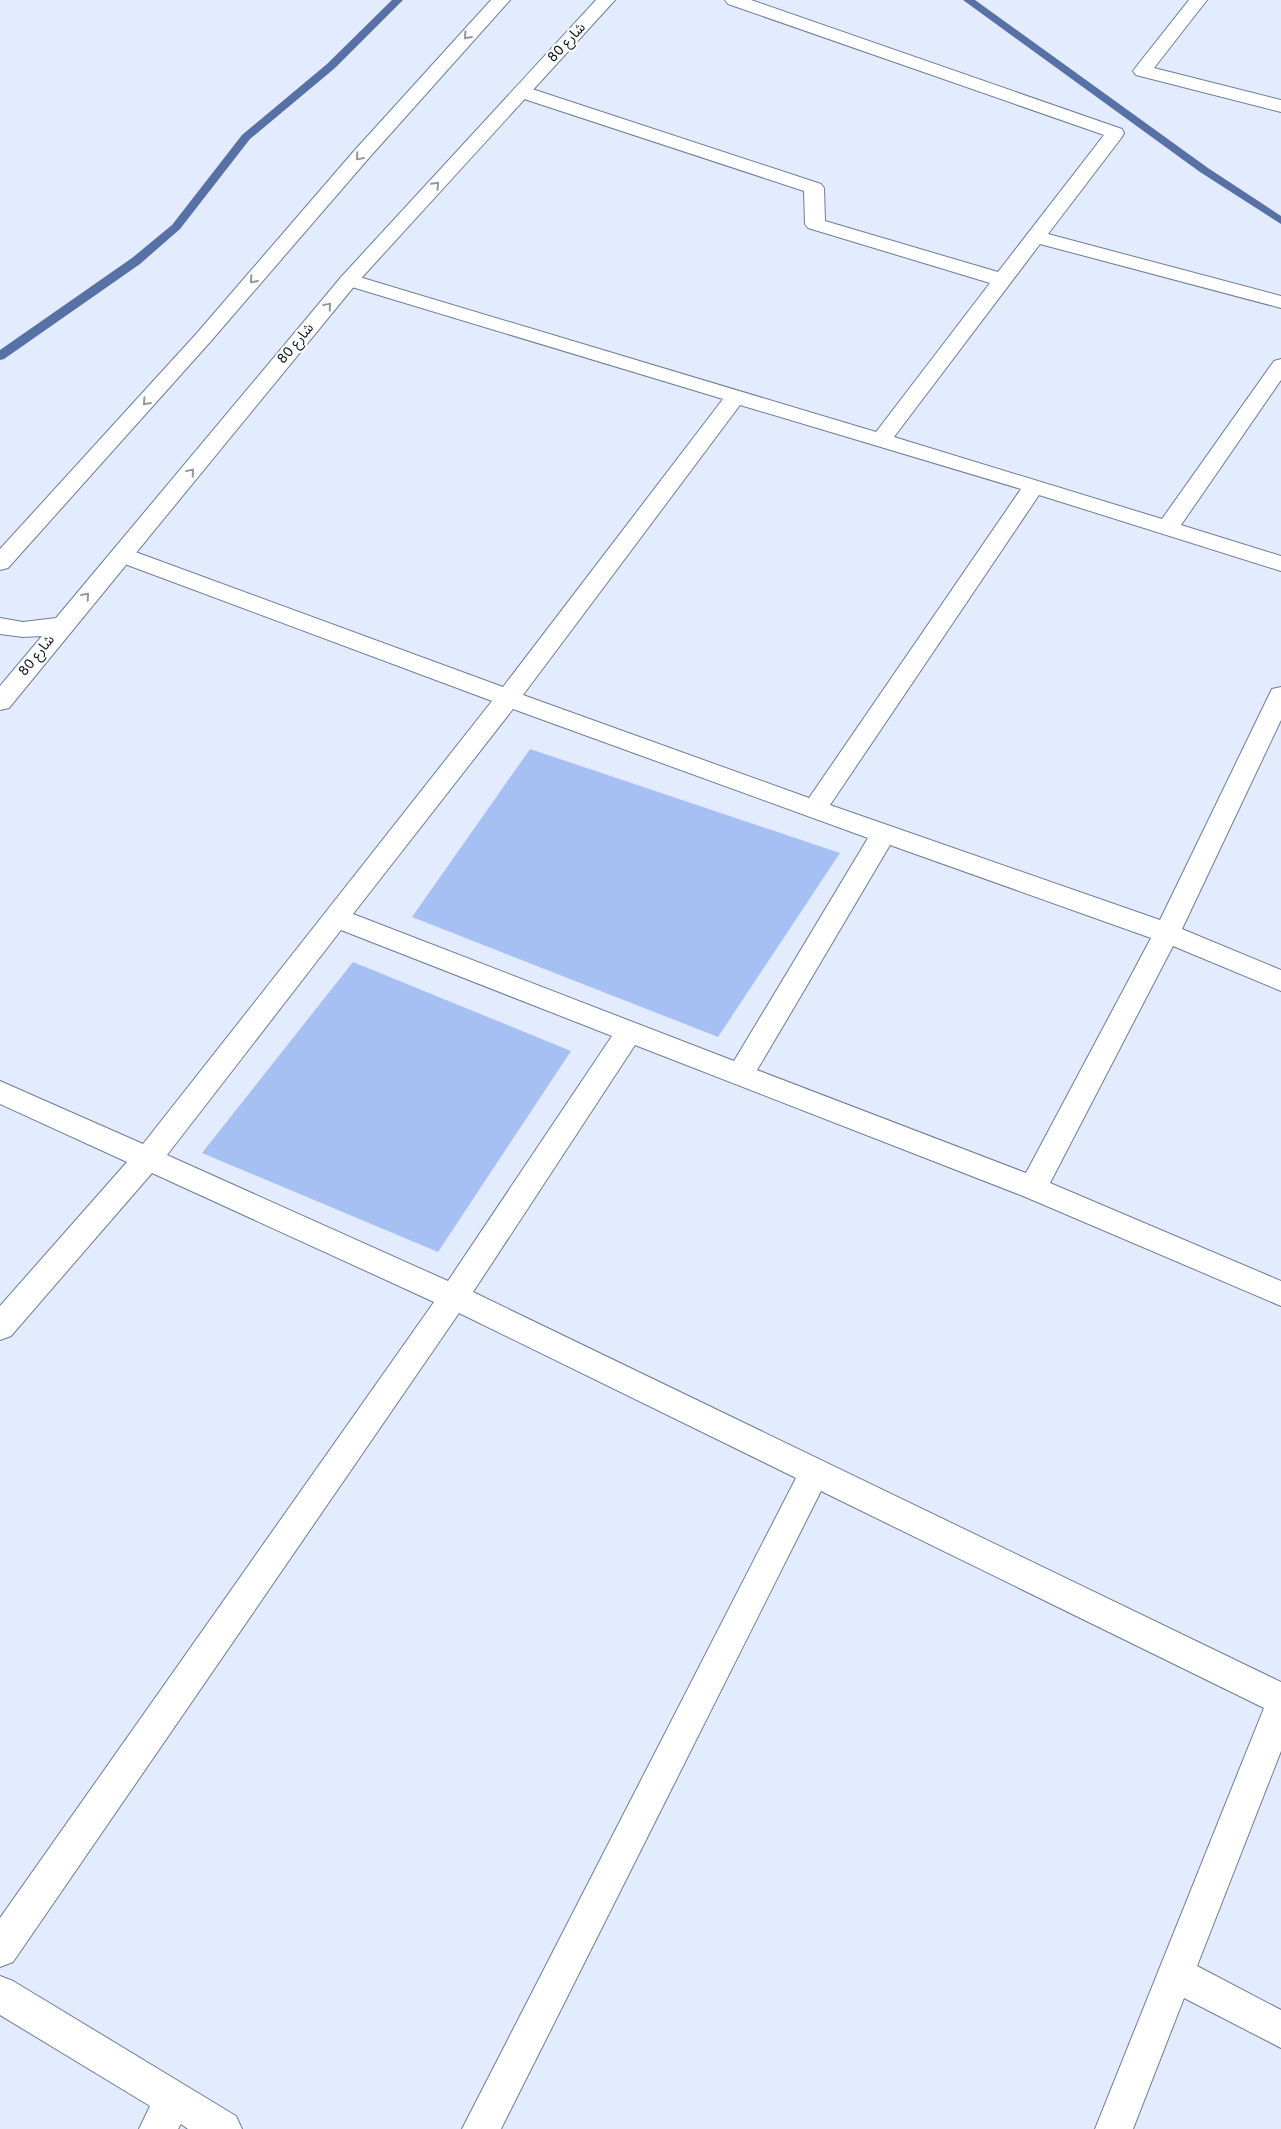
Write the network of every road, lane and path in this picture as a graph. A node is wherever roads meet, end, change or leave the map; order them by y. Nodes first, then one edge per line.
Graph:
1 (500, 0) edge
2 (606, 0) edge
3 (734, 0) edge
4 (1198, 0) edge
5 (522, 92) junction
6 (1281, 106) edge
7 (1036, 237) junction
8 (349, 280) junction
9 (1003, 280) junction
10 (1281, 302) edge
11 (1281, 365) edge
12 (736, 396) junction
13 (881, 440) junction
14 (1034, 486) junction
15 (1167, 528) junction
16 (122, 555) junction
17 (0, 563) edge
18 (1281, 564) edge
19 (62, 625) junction
20 (0, 626) edge
21 (1281, 695) edge
22 (508, 698) junction
23 (0, 702) edge
24 (814, 809) junction
25 (884, 833) junction
26 (336, 918) junction
27 (1167, 933) junction
28 (1281, 981) edge
29 (629, 1032) junction
30 (740, 1074) junction
31 (0, 1092) edge
32 (148, 1158) junction
33 (1033, 1188) junction
34 (1281, 1294) edge
35 (454, 1297) junction
36 (0, 1327) edge
37 (816, 1472) junction
38 (1281, 1699) edge
39 (1281, 1708) edge
40 (0, 1949) edge
41 (1175, 1974) junction
42 (0, 1994) edge
43 (1281, 2030) edge
44 (166, 2114) edge
45 (223, 2129) edge
46 (481, 2129) edge
47 (1114, 2129) edge

1 -> 17 street
2 - 5 street, شارع 80
3 - 7 street
4 - 6 street
8 -> 5 street, شارع 80
5 - 9 street
7 - 9 street
7 - 10 street
8 - 12 street
16 -> 8 street, شارع 80
9 - 13 street
11 - 15 street
12 - 13 street
12 - 22 street
13 - 14 street
14 - 15 street
14 - 24 street
15 - 18 street
19 -> 16 street, شارع 80
16 - 22 street
19 - 20 street
19 - 23 street, شارع 80
21 - 27 street
22 - 24 street
22 - 26 street
24 - 25 street
25 - 27 street
25 - 30 street
26 - 29 street
26 - 32 street
27 - 28 street
27 - 33 street
29 - 30 street
29 - 35 street
30 - 33 street
31 - 32 street
32 - 35 street
32 - 36 street
33 - 34 street
35 - 37 street
35 - 40 street
37 - 38 street
37 - 46 street
39 - 41 street
41 - 43 street
41 - 47 street
42 - 44 street
44 - 45 street

